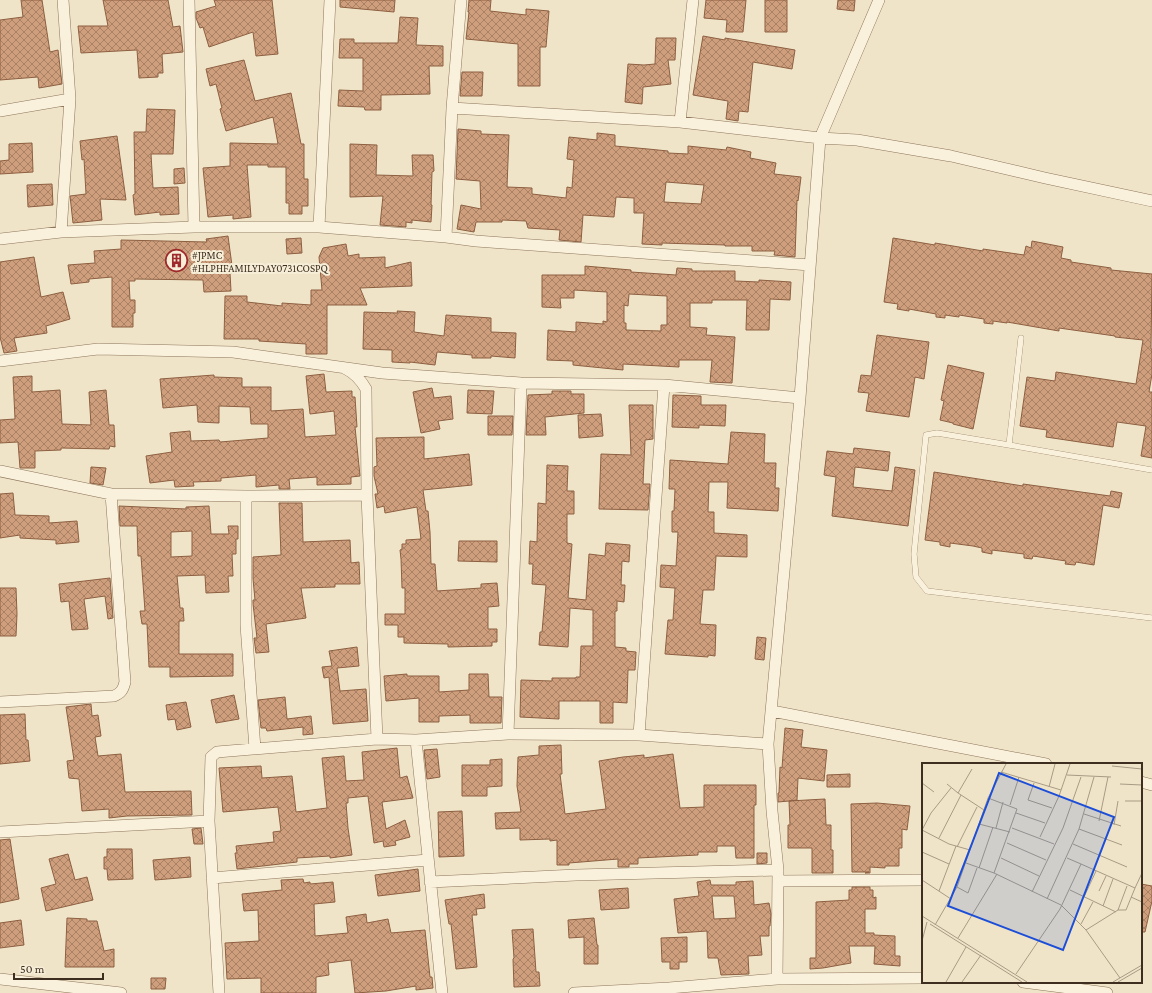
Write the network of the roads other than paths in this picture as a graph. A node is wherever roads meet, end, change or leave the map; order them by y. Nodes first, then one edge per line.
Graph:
1 (63, 0) edge
2 (189, 0) edge
3 (330, 0) edge
4 (461, 0) edge
5 (693, 0) edge
6 (879, 0) edge
7 (70, 99) junction
8 (452, 108) junction
9 (0, 111) edge
10 (680, 122) junction
11 (820, 138) junction
12 (1152, 201) edge
13 (194, 227) junction
14 (319, 227) junction
15 (61, 232) junction
16 (446, 237) junction
17 (0, 239) edge
18 (810, 265) junction
19 (1021, 338) dead end
20 (0, 361) edge
21 (342, 366) junction
22 (382, 373) junction
23 (521, 383) junction
24 (664, 385) junction
25 (366, 390) junction
26 (800, 398) junction
27 (1008, 444) junction
28 (1152, 470) edge
29 (0, 471) edge
30 (111, 494) junction
31 (367, 495) junction
32 (246, 496) junction
33 (1152, 618) edge
34 (0, 702) edge
35 (772, 711) junction
36 (508, 734) junction
37 (640, 735) junction
38 (377, 739) junction
39 (416, 740) junction
40 (768, 744) junction
41 (255, 749) junction
42 (1041, 763) edge
43 (1142, 782) edge
44 (1152, 785) edge
45 (209, 821) junction
46 (0, 832) edge
47 (428, 860) junction
48 (778, 870) junction
49 (212, 878) junction
50 (922, 880) edge
51 (778, 881) junction
52 (430, 882) junction
53 (922, 978) edge
54 (0, 979) edge
55 (777, 979) junction
56 (1031, 983) edge
57 (669, 990) edge
58 (1099, 992) edge
59 (121, 993) edge
60 (219, 993) edge
61 (442, 993) edge
62 (574, 993) edge

1 - 7 street
2 - 13 street
3 - 14 street
4 - 8 street
5 - 10 street
6 - 11 street
7 - 9 street
7 - 15 street
8 - 10 street
8 - 16 street
10 - 11 street
11 - 12 street
11 - 18 street
13 - 14 street
13 - 15 street
14 - 16 street
15 - 17 street
16 - 18 street
18 - 26 street
19 - 27 lane
20 - 21 street
21 - 22 street
21 - 25 street
22 - 23 street
22 - 25 street
23 - 24 street
23 - 36 street
24 - 26 street
24 - 37 street
25 - 31 street
26 - 35 street
27 - 28 lane
27 - 33 lane
29 - 30 street
30 - 32 street
30 - 34 street
31 - 32 street
31 - 38 street
32 - 41 street
35 - 40 street
35 - 42 street
36 - 37 street
36 - 39 street
37 - 40 street
38 - 39 street
38 - 41 street
39 - 47 street
40 - 48 street
41 - 45 street
43 - 44 street
45 - 46 street
45 - 49 street
47 - 49 street
47 - 52 street
48 - 51 street
48 - 52 street
49 - 60 street
50 - 51 street
51 - 55 street
52 - 61 street
53 - 55 street
54 - 59 street
55 - 57 street
56 - 58 street
57 - 62 street

